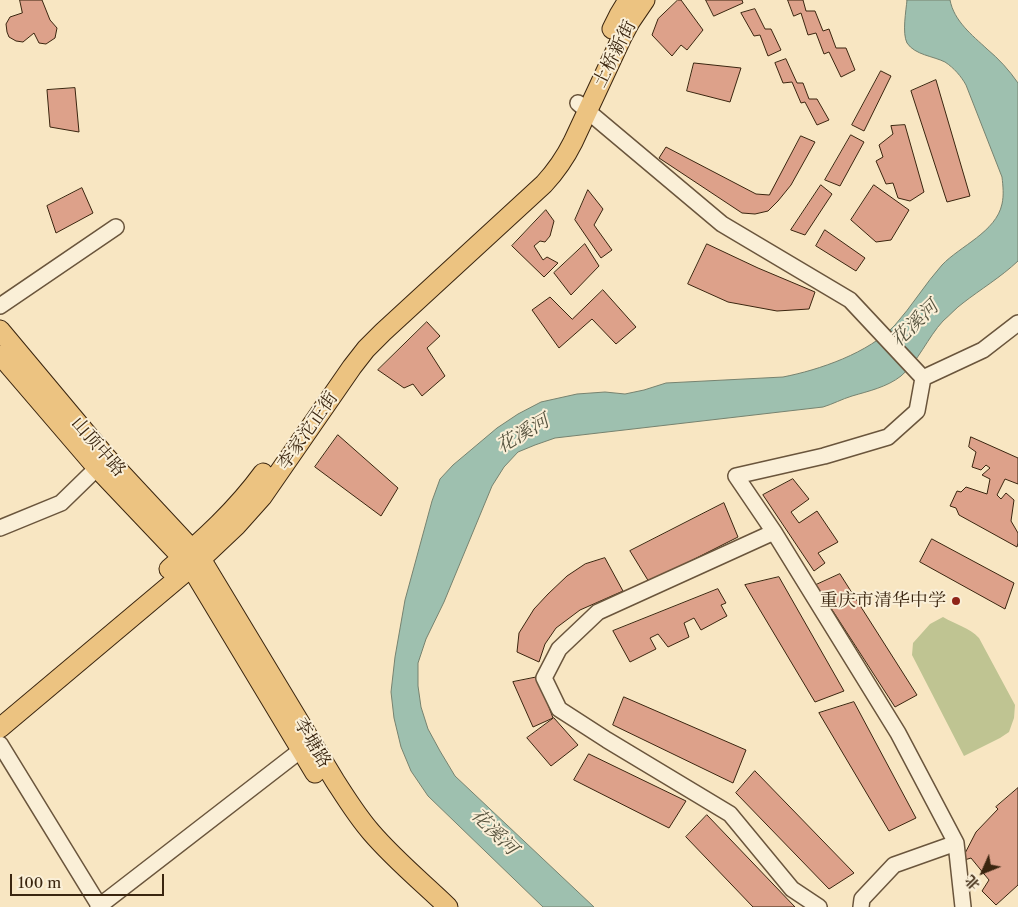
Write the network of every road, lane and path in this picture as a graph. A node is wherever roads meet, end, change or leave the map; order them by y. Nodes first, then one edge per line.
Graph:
1 (628, 0) edge
2 (645, 0) edge
3 (583, 107) junction
4 (116, 228) dead end
5 (0, 306) edge
6 (1018, 323) edge
7 (0, 330) edge
8 (0, 355) edge
9 (923, 378) junction
10 (97, 468) junction
11 (0, 528) edge
12 (774, 532) junction
13 (191, 558) junction
14 (0, 712) edge
15 (0, 728) edge
16 (0, 744) edge
17 (301, 750) junction
18 (956, 842) junction
19 (99, 907) edge
20 (431, 907) edge
21 (448, 907) edge
22 (819, 907) edge
23 (861, 907) edge
24 (963, 907) edge

1 - 3 main road, 土桥新街
2 - 3 main road, 土桥新街
3 - 9 street
3 - 13 main road, 李家沱正街
4 - 5 street
6 - 9 street
7 - 13 main road, 山顶中路
8 - 10 main road, 山顶中路
9 - 12 street
10 - 11 street
10 - 13 main road, 山顶中路
12 - 18 street
12 - 22 street
13 - 14 main road, 李家沱正街
13 - 15 main road, 李家沱正街
13 - 17 main road, 李塘路
13 - 21 main road, 李塘路
16 - 19 street
17 - 19 street
17 - 20 main road, 李塘路
18 - 23 street
18 - 24 street

